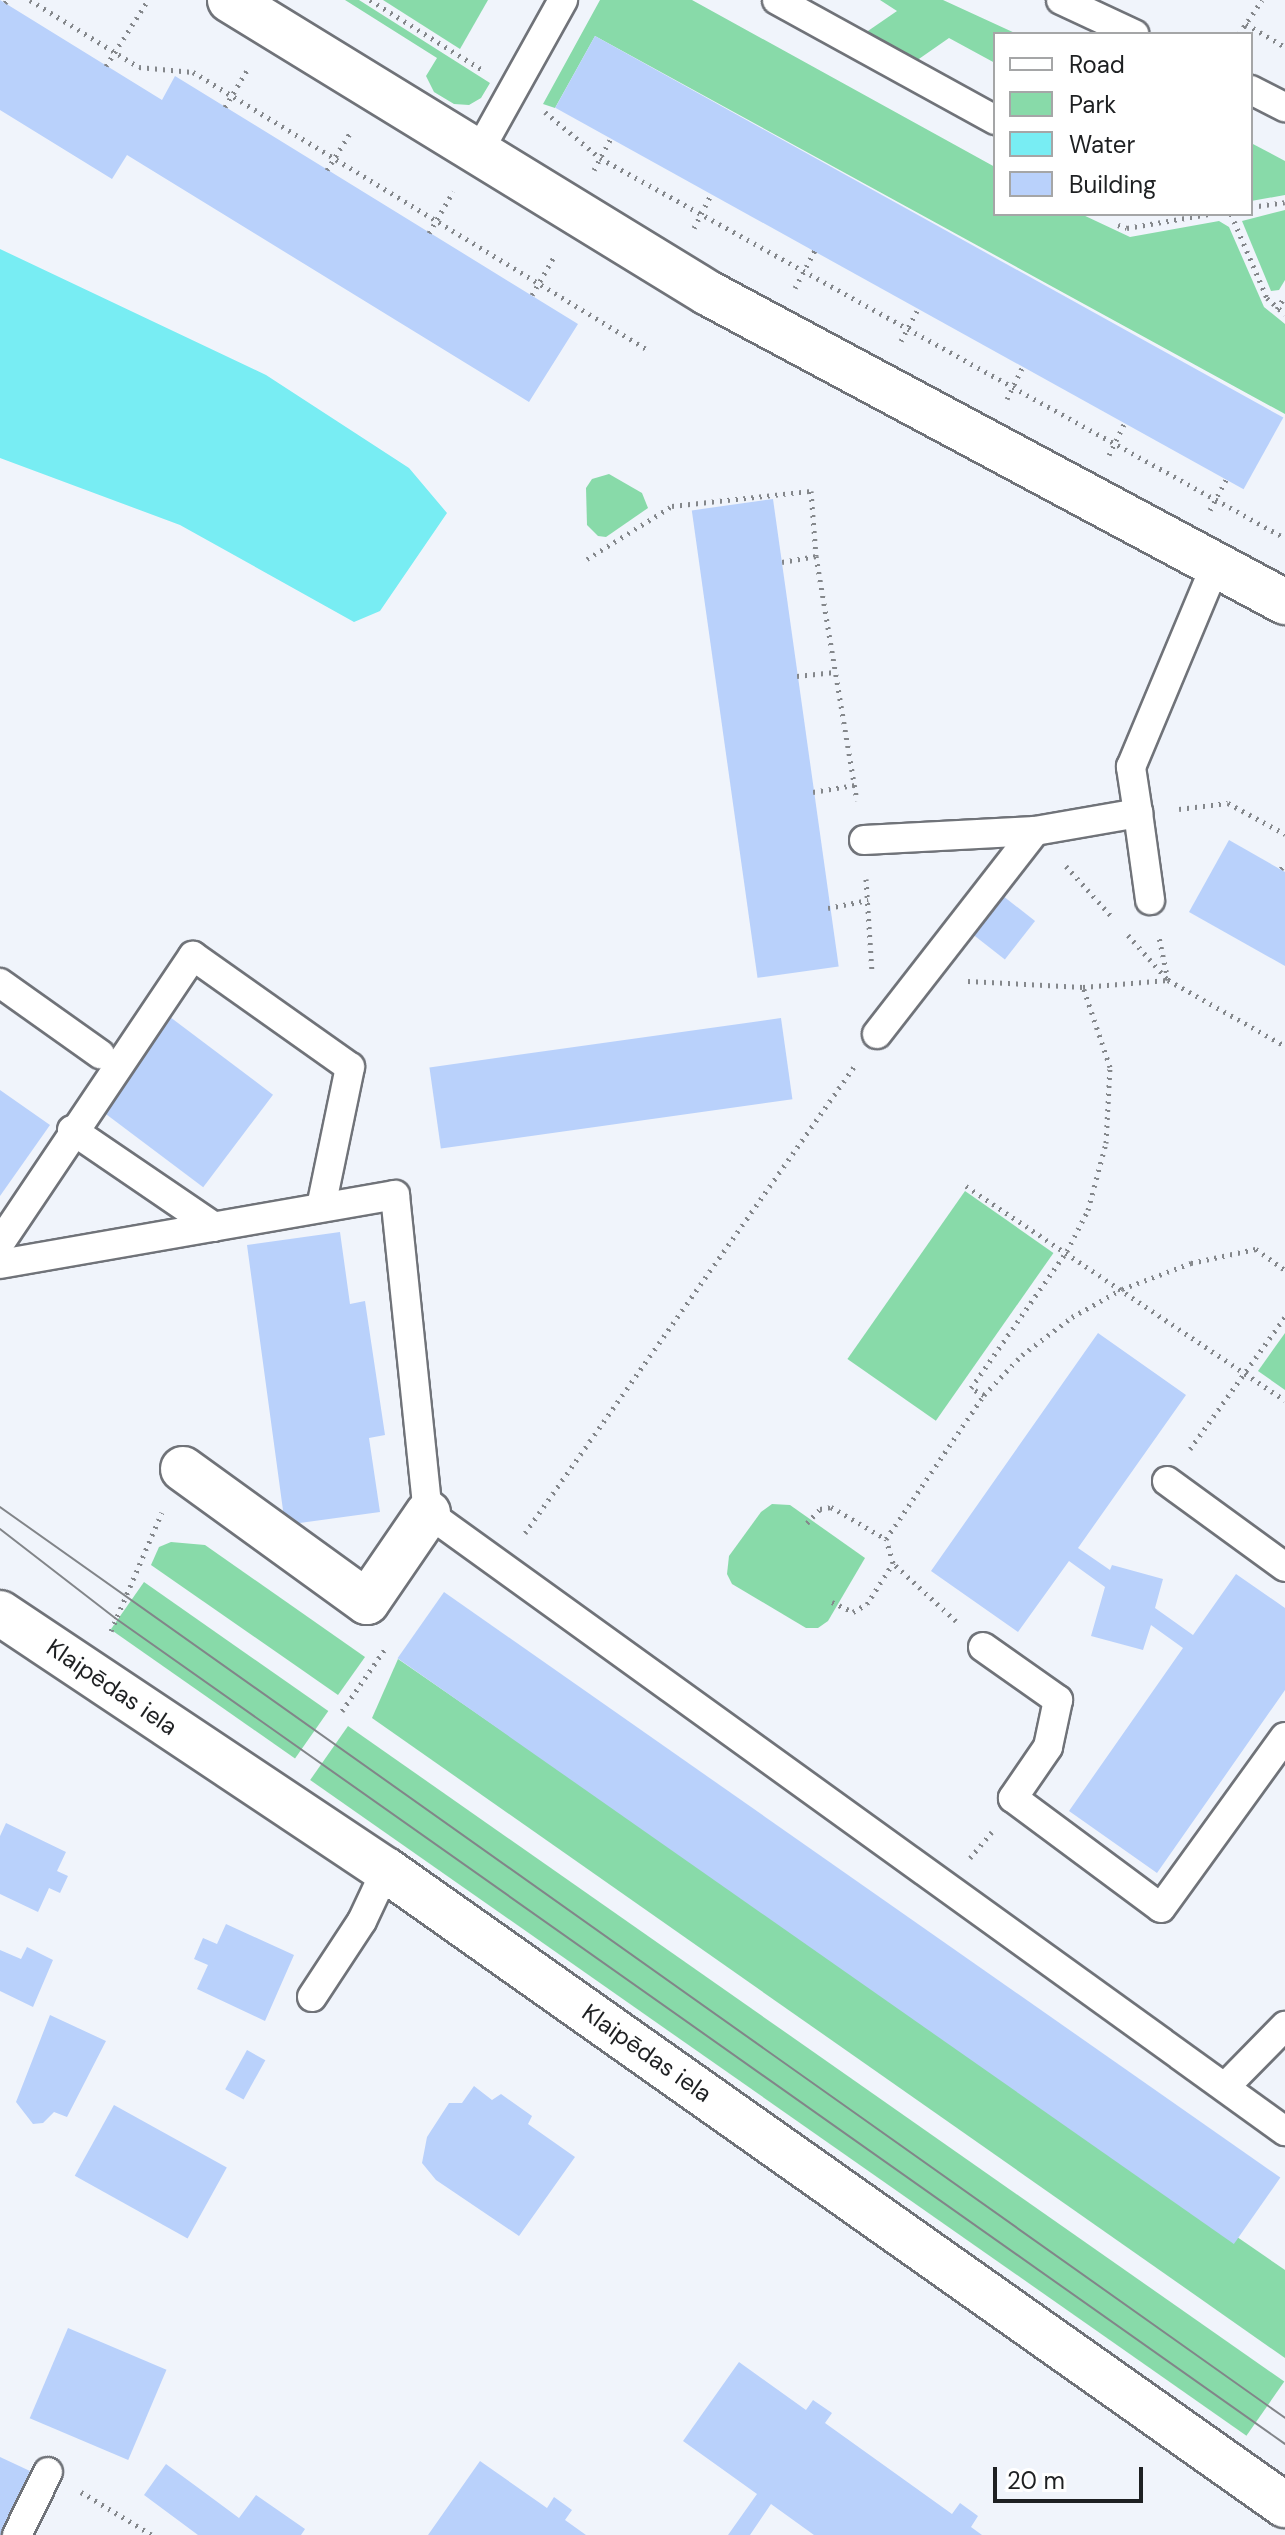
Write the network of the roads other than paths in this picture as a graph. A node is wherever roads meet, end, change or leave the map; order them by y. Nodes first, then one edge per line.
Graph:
1 (230, 0) edge
2 (563, 0) edge
3 (777, 0) edge
4 (1061, 0) edge
5 (1130, 32) edge
6 (1253, 91) edge
7 (1285, 107) edge
8 (993, 119) edge
9 (479, 151) junction
10 (1216, 564) junction
11 (1285, 602) edge
12 (1138, 813) junction
13 (1035, 831) junction
14 (864, 840) road end
15 (1150, 900) road end
16 (0, 983) edge
17 (877, 1034) road end
18 (100, 1054) dead end
19 (72, 1130) junction
20 (321, 1207) junction
21 (214, 1227) junction
22 (0, 1243) edge
23 (0, 1264) edge
24 (183, 1469) road end
25 (1167, 1481) road end
26 (428, 1513) junction
27 (1285, 1567) edge
28 (0, 1613) edge
29 (983, 1647) road end
30 (1285, 1737) edge
31 (386, 1870) junction
32 (312, 1997) dead end
33 (1285, 2026) edge
34 (1225, 2087) junction
35 (1285, 2131) edge
36 (48, 2472) road end
37 (1285, 2505) edge
38 (17, 2535) edge

1 - 9 street
2 - 9 lane
3 - 8 lane
4 - 5 lane
6 - 7 lane
9 - 10 street
10 - 11 street
10 - 12 lane
12 - 13 lane
12 - 15 lane
13 - 14 lane
13 - 17 lane
16 - 18 lane
19 - 20 lane
19 - 21 lane
19 - 22 lane
20 - 21 lane
20 - 26 lane
21 - 23 lane
24 - 26 street
25 - 27 lane
26 - 34 lane
28 - 31 street, Klaipēdas iela
29 - 30 lane
31 - 32 lane
31 - 37 street, Klaipēdas iela
33 - 34 lane
34 - 35 lane
36 - 38 lane

